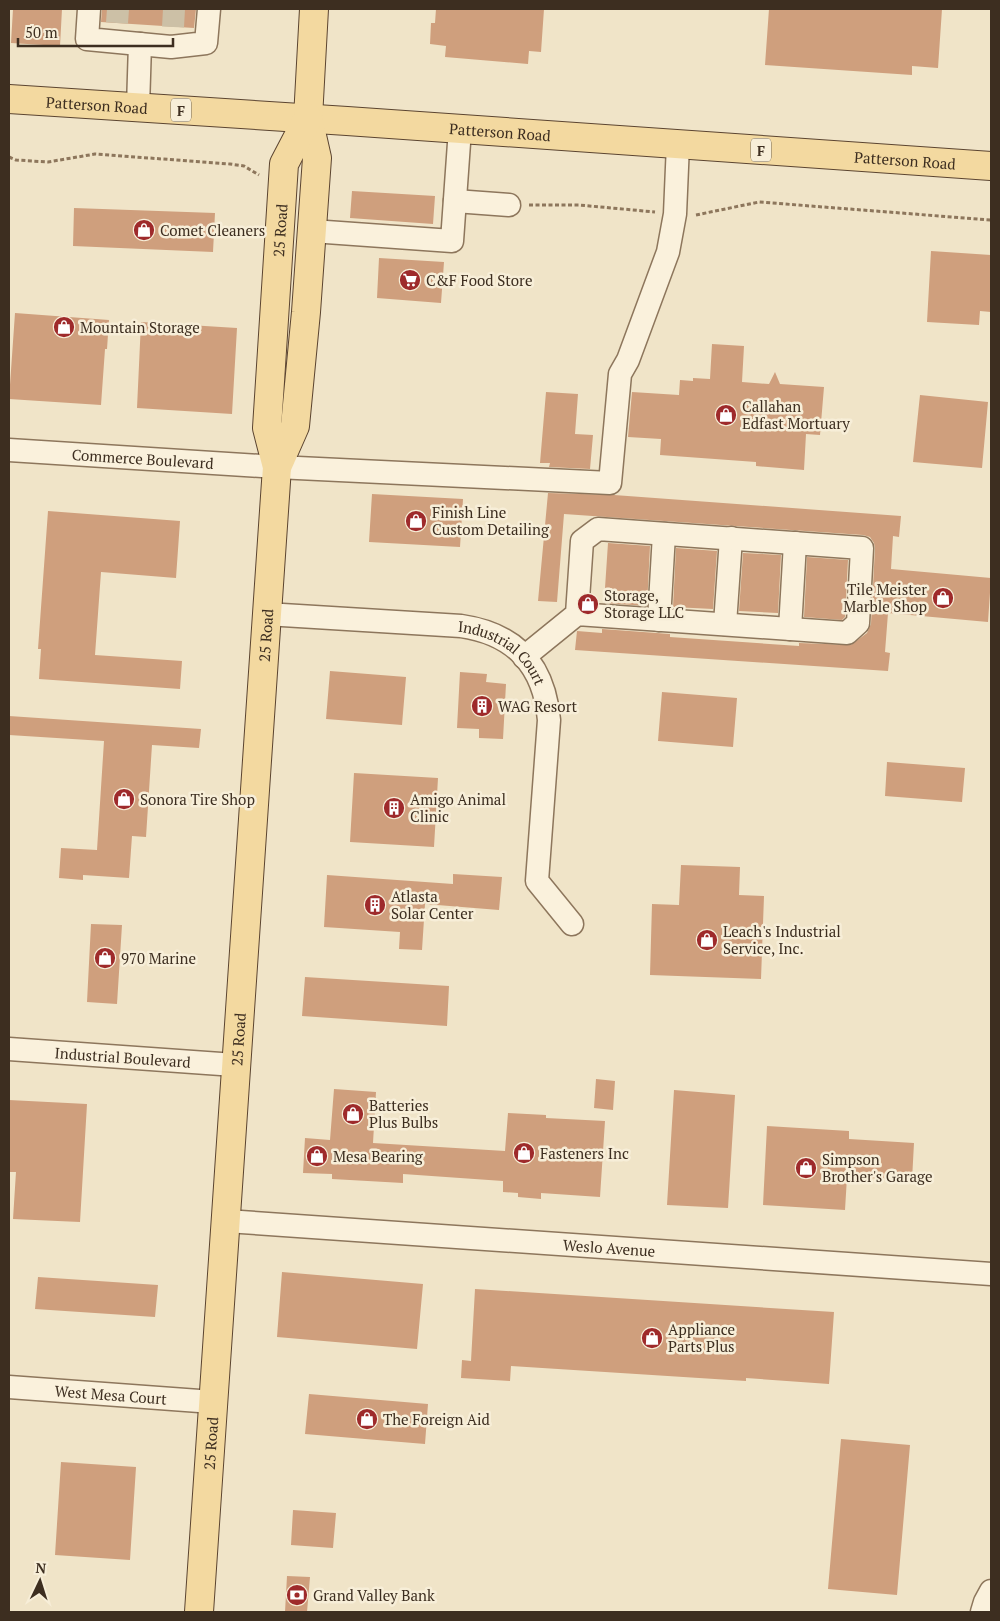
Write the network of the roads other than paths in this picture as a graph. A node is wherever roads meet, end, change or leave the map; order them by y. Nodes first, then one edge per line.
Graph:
1 (89, 9) edge
2 (209, 9) edge
3 (314, 9) edge
4 (140, 44) junction
5 (9, 99) edge
6 (138, 107) junction
7 (308, 118) junction
8 (460, 129) junction
9 (678, 144) junction
10 (991, 166) edge
11 (455, 201) junction
12 (508, 205) road end
13 (312, 231) junction
14 (9, 450) edge
15 (277, 467) junction
16 (664, 534) junction
17 (731, 538) junction
18 (796, 543) junction
19 (266, 614) junction
20 (577, 614) junction
21 (659, 620) junction
22 (725, 624) junction
23 (790, 629) junction
24 (524, 657) junction
25 (572, 924) dead end
26 (9, 1049) edge
27 (235, 1065) junction
28 (226, 1221) junction
29 (991, 1274) edge
30 (9, 1387) edge
31 (213, 1402) junction
32 (991, 1591) edge
33 (199, 1612) edge
34 (982, 1612) edge

1 - 4 street
2 - 4 street
3 - 7 main road, 25 Road
4 - 6 street
5 - 6 main road, Patterson Road / F
6 - 7 main road, Patterson Road / F
7 - 8 main road, Patterson Road / F
7 - 13 main road, 25 Road
7 - 15 main road, 25 Road
8 - 9 main road, Patterson Road / F
8 - 11 street
9 - 10 main road, Patterson Road / F
9 - 15 street, Commerce Boulevard
11 - 12 street
11 - 13 street
13 - 15 main road, 25 Road
14 - 15 street, Commerce Boulevard
15 - 19 main road, 25 Road
16 - 17 street
16 - 20 street
16 - 21 street
17 - 18 street
17 - 22 street
18 - 23 street
18 - 23 street
19 - 24 street, Industrial Court
19 - 27 main road, 25 Road
20 - 21 street
20 - 24 street
21 - 22 street
22 - 23 street
24 - 25 street, Industrial Court
26 - 27 street, Industrial Boulevard
27 - 28 main road, 25 Road
28 - 29 street, Weslo Avenue
28 - 31 main road, 25 Road
30 - 31 street, West Mesa Court
31 - 33 main road, 25 Road
32 - 34 street

